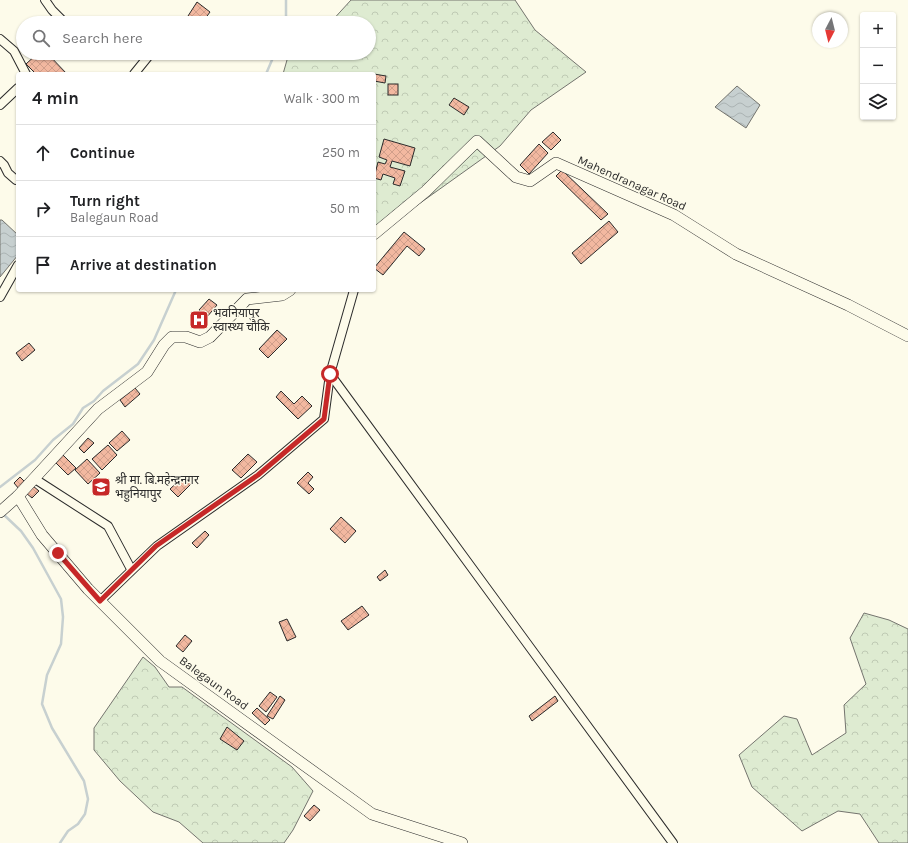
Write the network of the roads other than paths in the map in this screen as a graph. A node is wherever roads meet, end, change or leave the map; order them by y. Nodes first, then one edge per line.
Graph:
1 (45, 0) edge
2 (58, 16) edge
3 (0, 39) edge
4 (16, 55) edge
5 (19, 60) edge
6 (145, 60) edge
7 (25, 72) edge
8 (136, 72) edge
9 (16, 90) edge
10 (0, 106) edge
11 (0, 161) edge
12 (16, 178) edge
13 (376, 232) edge
14 (16, 269) edge
15 (287, 292) edge
16 (353, 292) edge
17 (0, 297) edge
18 (908, 336) edge
19 (330, 374) junction
20 (35, 479) junction
21 (18, 496) junction
22 (3, 509) edge
23 (131, 569) junction
24 (100, 601) junction
25 (462, 843) edge
26 (673, 843) edge

1 - 2 street
3 - 4 street
5 - 7 street
6 - 8 street
9 - 10 street
11 - 12 street
13 - 18 street, Mahendranagar Road
14 - 17 street
15 - 20 street
16 - 19 street
19 - 23 street
19 - 26 street
20 - 21 street
20 - 23 street
21 - 22 street
21 - 24 street, Balegaun Road
23 - 24 street
24 - 25 street, Balegaun Road

